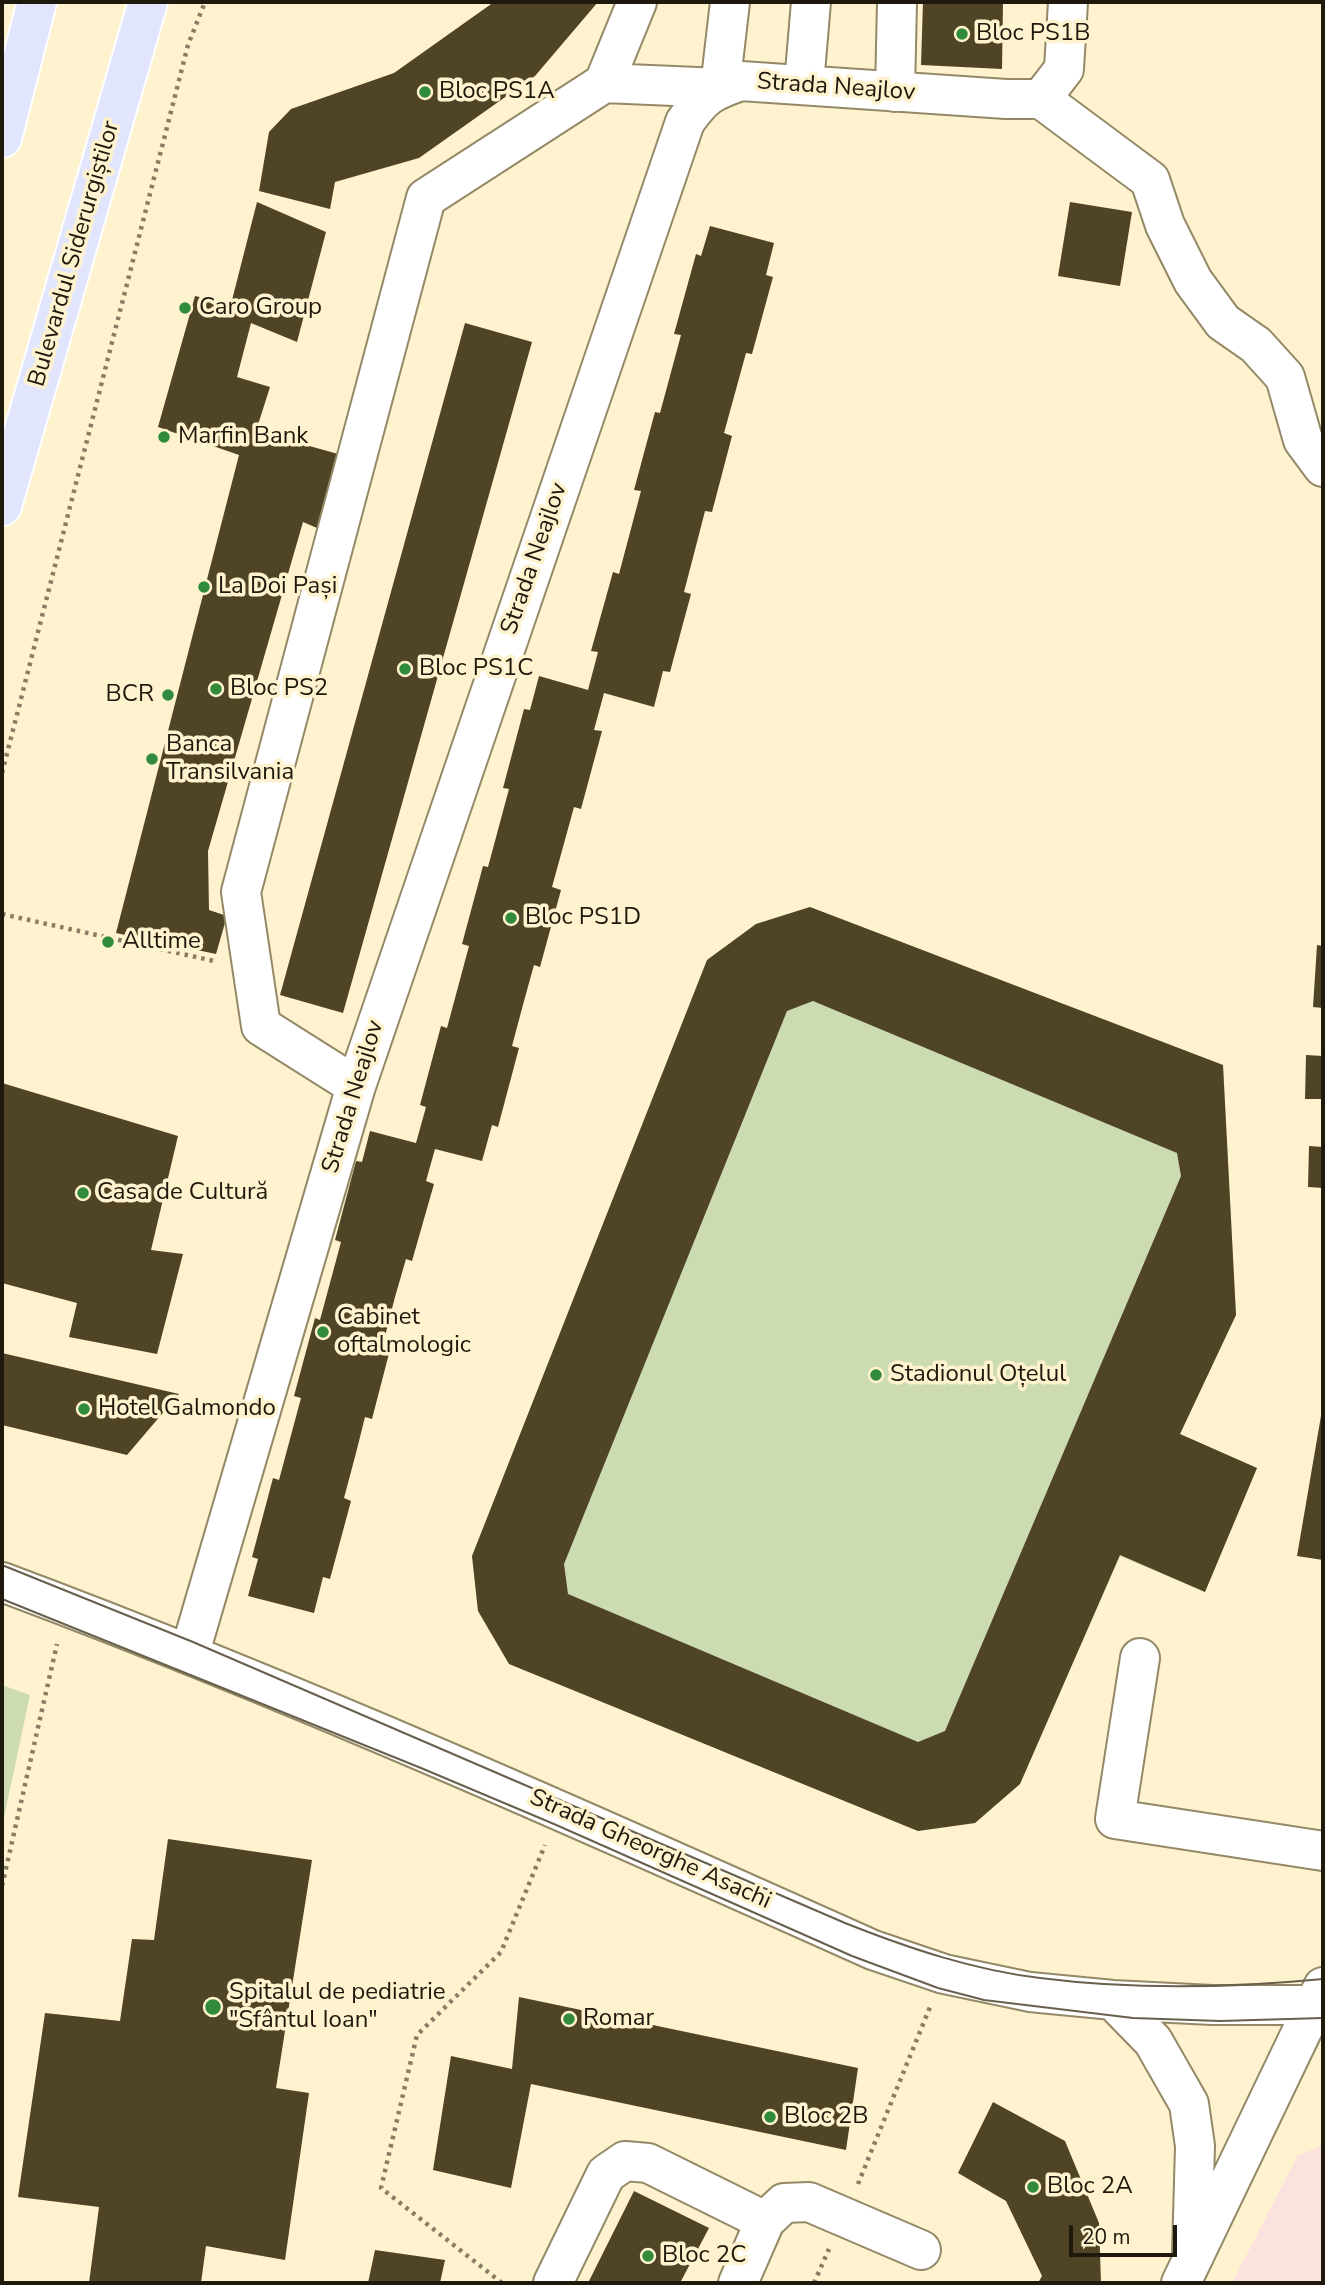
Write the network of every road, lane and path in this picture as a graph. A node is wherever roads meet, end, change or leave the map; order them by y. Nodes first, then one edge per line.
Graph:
1 (37, 2) edge
2 (148, 2) edge
3 (205, 2) edge
4 (637, 2) edge
5 (730, 2) edge
6 (811, 2) edge
7 (897, 2) edge
8 (1068, 2) edge
9 (604, 83) junction
10 (804, 84) junction
11 (720, 88) junction
12 (895, 92) junction
13 (1041, 99) junction
14 (2, 138) edge
15 (1323, 467) edge
16 (2, 506) edge
17 (2, 773) edge
18 (2, 914) edge
19 (252, 970) junction
20 (356, 1086) junction
21 (2, 1582) edge
22 (65, 1605) junction
23 (185, 1653) junction
24 (1140, 1658) dead end
25 (560, 1810) junction
26 (1323, 1851) edge
27 (2, 1886) edge
28 (944, 1974) junction
29 (1320, 1998) edge
30 (1114, 2000) junction
31 (844, 2217) junction
32 (765, 2221) junction
33 (921, 2250) dead end
34 (1186, 2274) edge
35 (502, 2283) edge
36 (553, 2283) edge
37 (738, 2283) edge
38 (814, 2283) edge

1 - 14 main road
2 - 16 main road, Bulevardul Siderurgiștilor
3 - 17 path
4 - 9 street
5 - 11 street
6 - 10 street
7 - 12 street
8 - 13 street
9 - 11 street
9 - 19 street
10 - 11 street, Strada Neajlov
10 - 12 street, Strada Neajlov
11 - 20 street, Strada Neajlov
12 - 13 street, Strada Neajlov
13 - 15 street
18 - 19 path
19 - 20 street
20 - 23 street, Strada Neajlov
21 - 22 street, Strada Gheorghe Asachi
22 - 23 street, Strada Gheorghe Asachi
22 - 27 path
23 - 25 street, Strada Gheorghe Asachi
24 - 26 street
25 - 28 street, Strada Gheorghe Asachi
25 - 35 path
28 - 30 street, Strada Gheorghe Asachi
28 - 31 path
29 - 30 street, Strada Gheorghe Asachi
29 - 34 street
30 - 34 street
31 - 32 street
31 - 33 street
31 - 38 path
32 - 36 street
32 - 37 street

